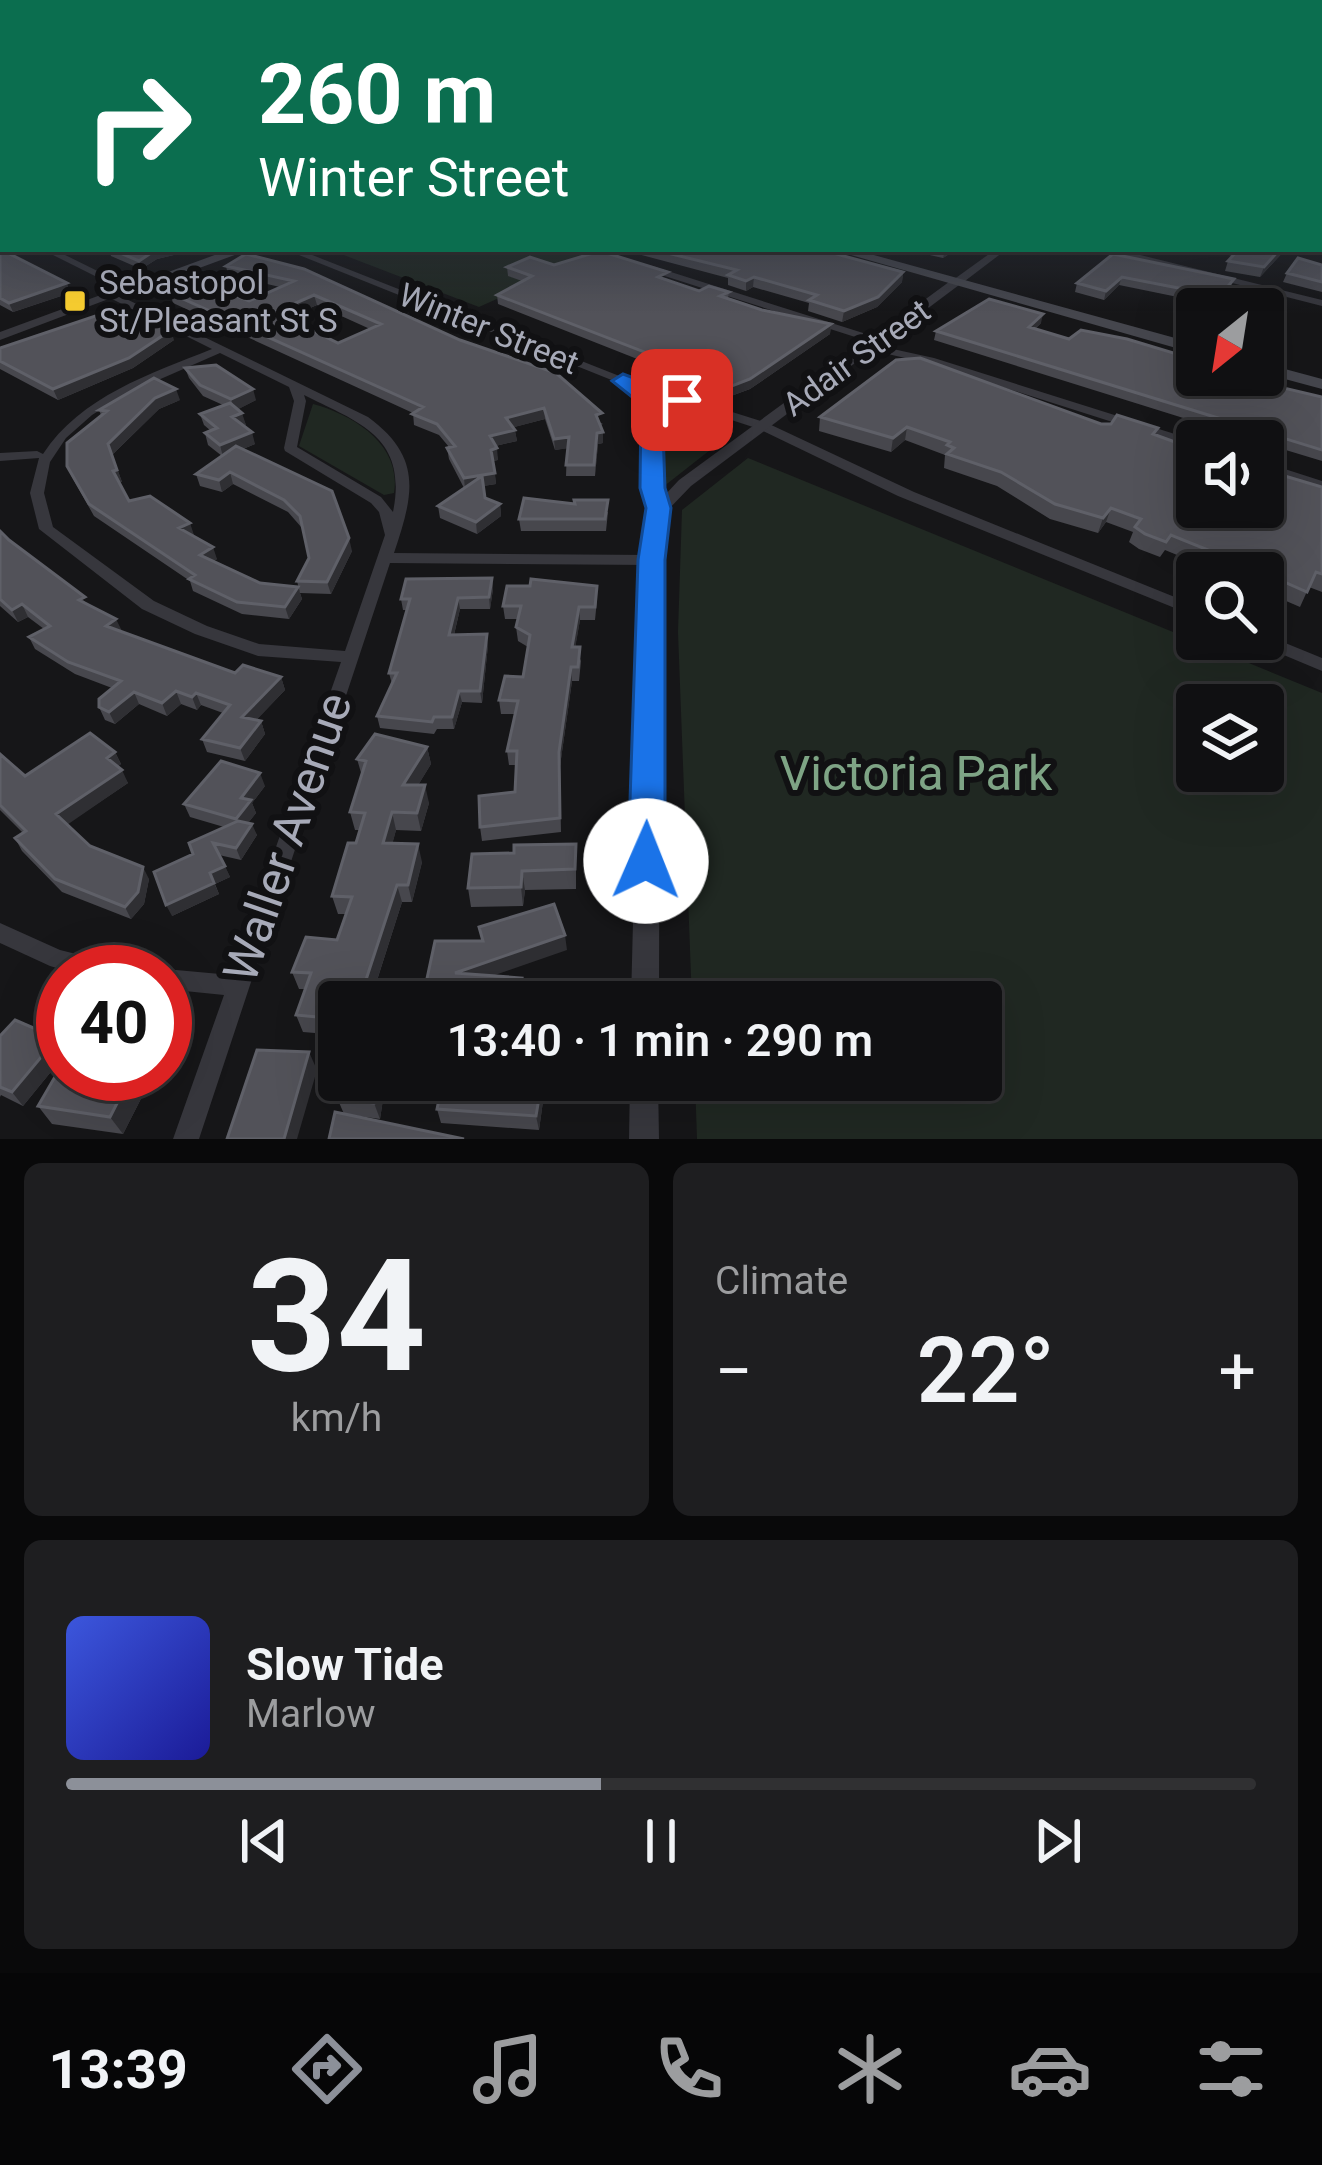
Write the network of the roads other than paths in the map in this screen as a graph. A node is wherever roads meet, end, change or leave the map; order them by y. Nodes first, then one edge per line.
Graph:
1 (52, 252) edge
2 (235, 252) edge
3 (297, 252) edge
4 (848, 252) edge
5 (998, 252) edge
6 (1117, 252) edge
7 (646, 267) edge
8 (957, 282) junction
9 (129, 289) junction
10 (112, 295) junction
11 (1322, 303) edge
12 (0, 336) edge
13 (1176, 343) edge
14 (874, 344) junction
15 (218, 350) junction
16 (1284, 374) edge
17 (623, 381) junction
18 (1322, 384) edge
19 (294, 386) junction
20 (650, 396) junction
21 (759, 429) junction
22 (1176, 438) edge
23 (37, 455) junction
24 (0, 457) edge
25 (1284, 473) edge
26 (1322, 485) edge
27 (657, 512) junction
28 (390, 535) junction
29 (383, 558) junction
30 (651, 560) junction
31 (1176, 603) edge
32 (1284, 649) edge
33 (348, 657) junction
34 (1322, 665) edge
35 (0, 932) edge
36 (36, 950) edge
37 (645, 981) edge
38 (192, 982) edge
39 (236, 986) junction
40 (644, 1101) edge
41 (186, 1139) edge
42 (644, 1139) edge

1 - 9 street
2 - 9 main road
3 - 17 street, Winter Street
4 - 8 main road
5 - 8 street, Adair Street
6 - 11 street
7 - 14 street
8 - 13 main road
8 - 14 street, Adair Street
9 - 10 street
10 - 12 street
10 - 15 street, Waller Avenue
14 - 21 street, Adair Street
14 - 22 street
15 - 19 street, Waller Avenue
15 - 23 street
16 - 18 main road
17 - 20 street, Winter Street
17 - 21 street, Winter Street
19 - 28 street
19 - 28 street, Waller Avenue
20 - 21 street, Winter Street
20 - 27 street
21 - 27 street, Adair Street
21 - 31 street, Winter Street
23 - 24 street
23 - 33 street
25 - 26 street
27 - 30 street
28 - 29 street, Waller Avenue
29 - 30 street
29 - 33 street, Waller Avenue
30 - 37 street
32 - 34 street
33 - 39 street, Waller Avenue
35 - 36 street
38 - 39 street
39 - 41 street, Waller Avenue
40 - 42 street

